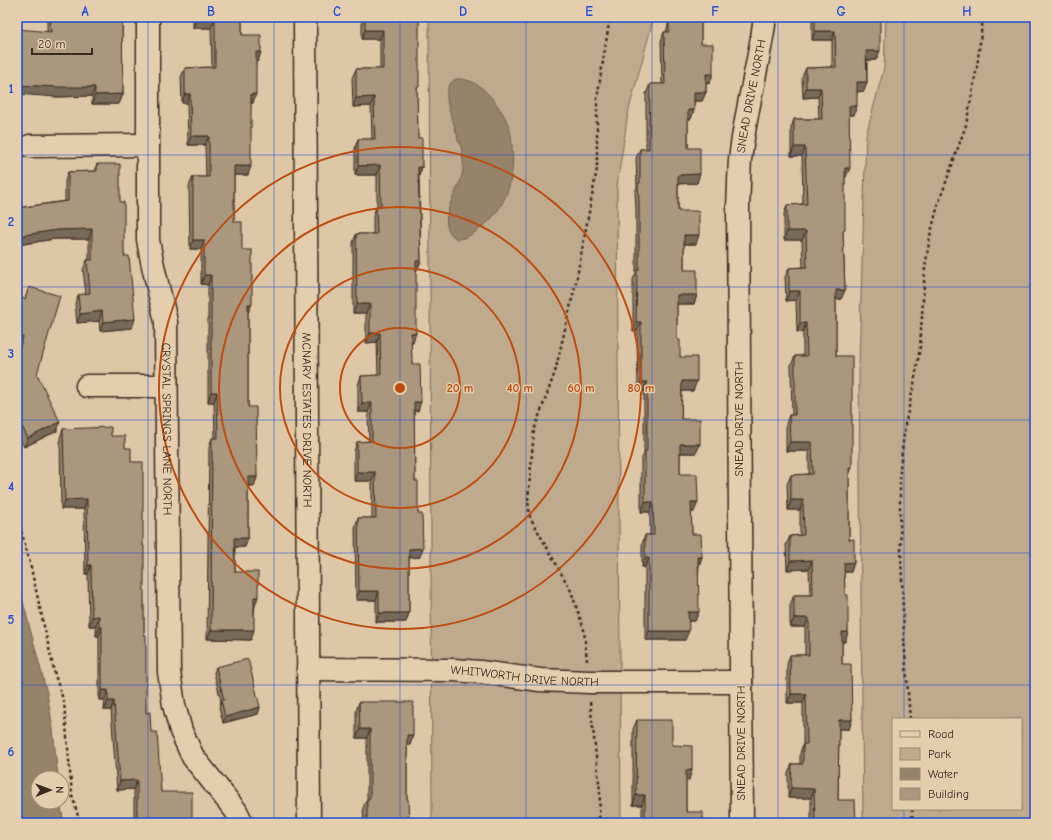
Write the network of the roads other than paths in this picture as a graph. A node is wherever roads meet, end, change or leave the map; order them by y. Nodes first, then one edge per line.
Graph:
1 (148, 17) edge
2 (305, 17) edge
3 (765, 17) edge
4 (148, 145) junction
5 (30, 146) dead end
6 (87, 386) dead end
7 (166, 386) junction
8 (308, 670) junction
9 (741, 682) junction
10 (242, 823) edge
11 (308, 823) edge
12 (742, 823) edge

1 - 4 street, CRYSTAL SPRINGS LANE NORTH
2 - 8 street, MCNARY ESTATES DRIVE NORTH
3 - 9 street, SNEAD DRIVE NORTH
4 - 5 street
4 - 7 street, CRYSTAL SPRINGS LANE NORTH
6 - 7 street
7 - 10 street, CRYSTAL SPRINGS LANE NORTH
8 - 9 street, WHITWORTH DRIVE NORTH
8 - 11 street, MCNARY ESTATES DRIVE NORTH
9 - 12 street, SNEAD DRIVE NORTH

